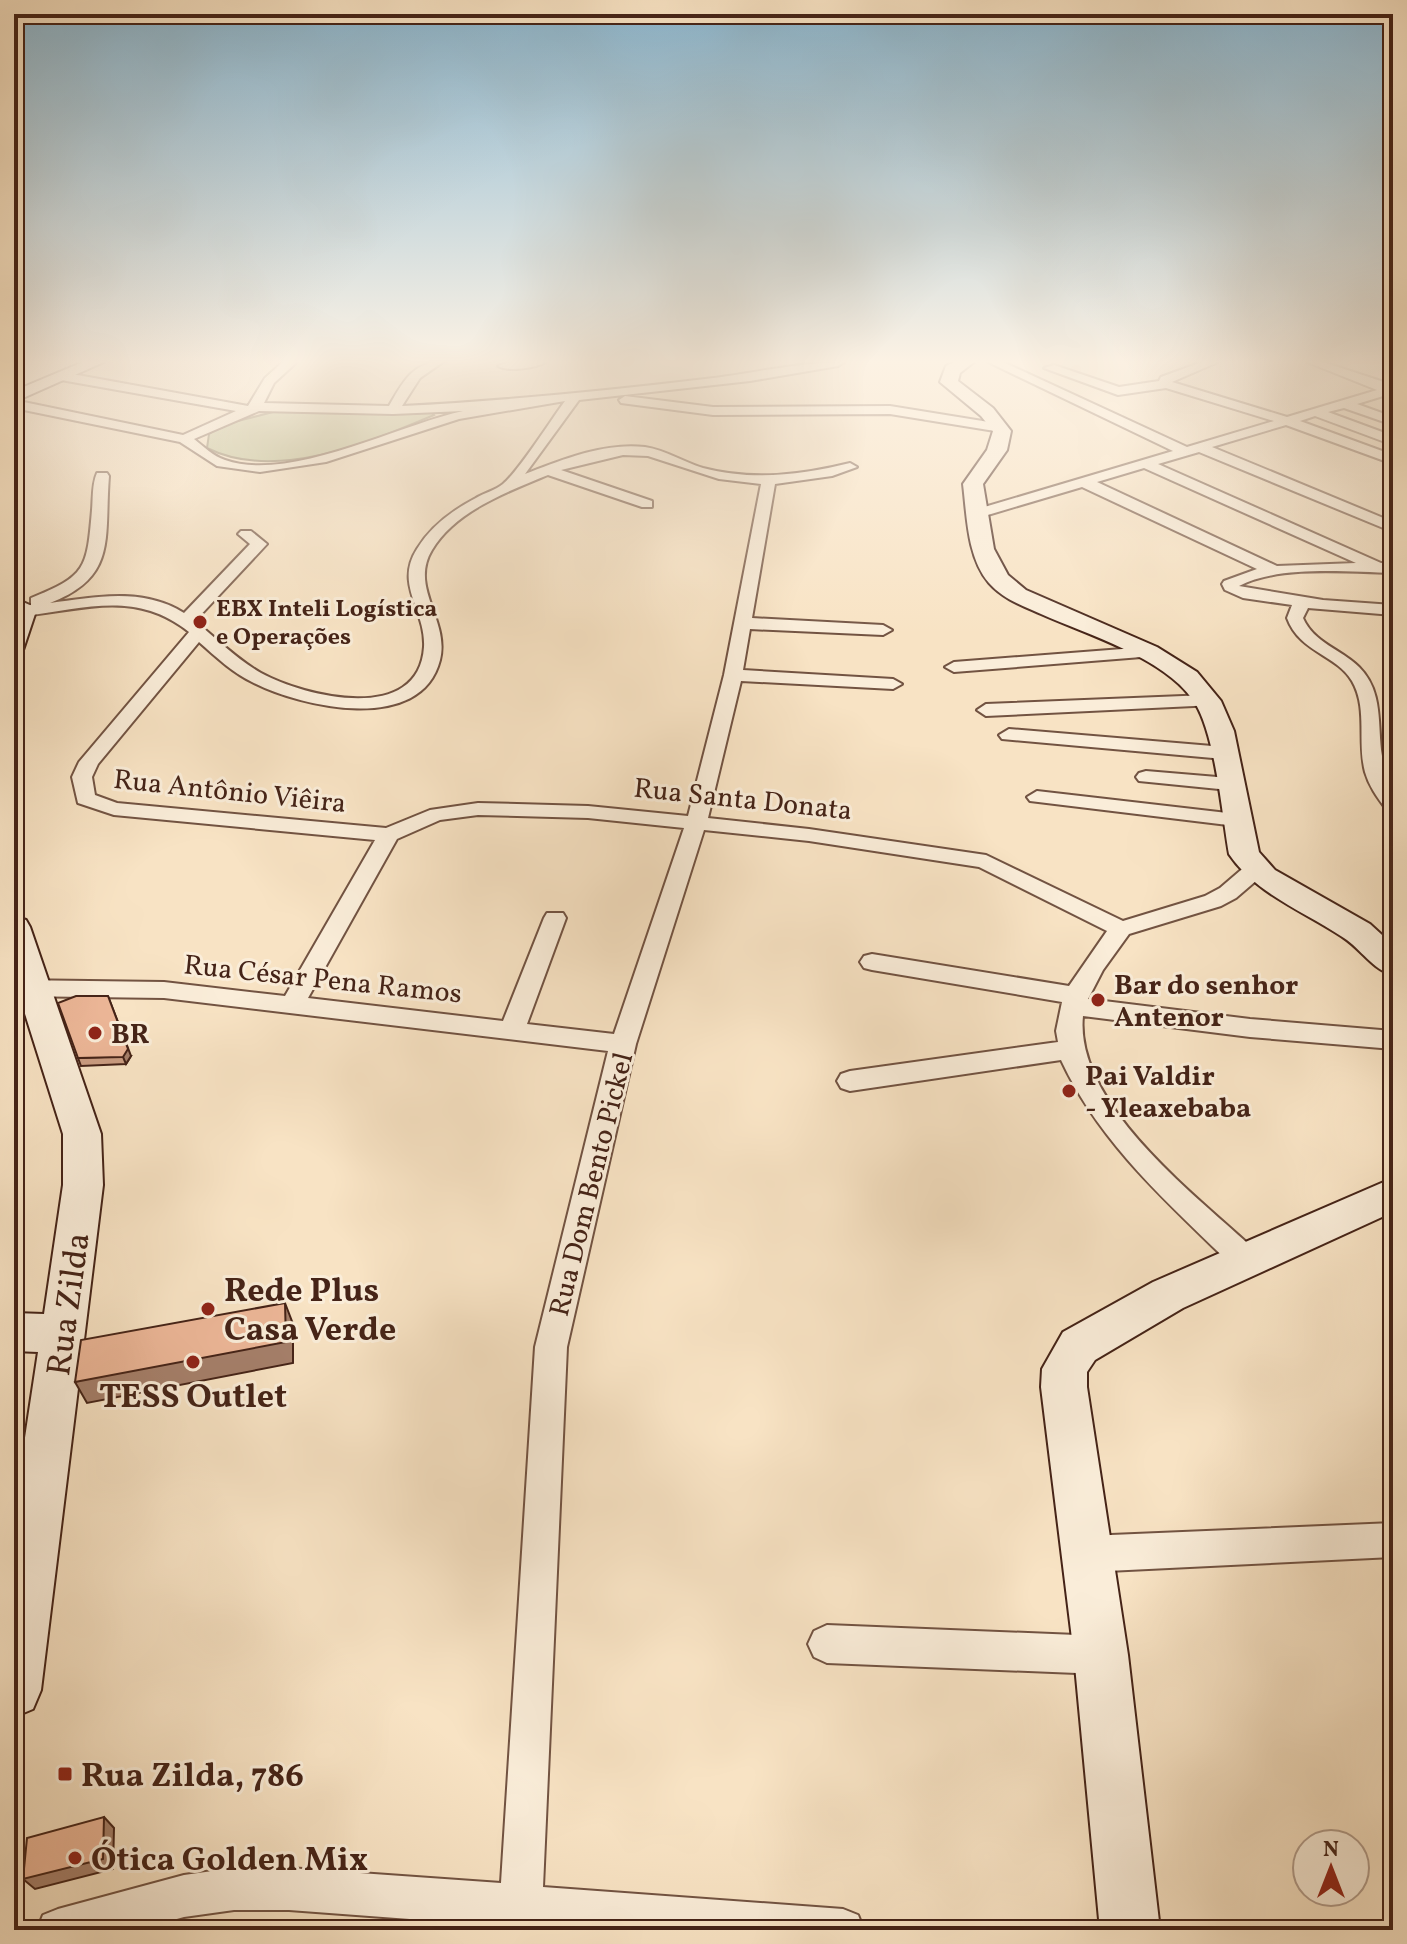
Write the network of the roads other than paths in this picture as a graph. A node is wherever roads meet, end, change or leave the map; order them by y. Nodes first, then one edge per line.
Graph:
1 (202, 453) edge
2 (338, 453) edge
3 (534, 453) edge
4 (613, 453) edge
5 (646, 453) edge
6 (995, 453) edge
7 (1174, 453) edge
8 (1202, 453) edge
9 (1373, 453) edge
10 (1393, 460) edge
11 (1142, 462) junction
12 (850, 467) dead end
13 (550, 471) junction
14 (102, 476) dead end
15 (1082, 481) junction
16 (768, 482) junction
17 (510, 485) junction
18 (647, 504) dead end
19 (976, 514) junction
20 (1393, 527) edge
21 (246, 534) dead end
22 (1387, 568) edge
23 (1274, 571) junction
24 (1302, 602) junction
25 (1342, 606) junction
26 (1393, 608) edge
27 (17, 622) edge
28 (1393, 622) edge
29 (741, 623) junction
30 (192, 626) junction
31 (883, 630) dead end
32 (1148, 652) junction
33 (954, 667) dead end
34 (733, 675) junction
35 (893, 684) dead end
36 (1208, 701) junction
37 (986, 710) dead end
38 (1009, 735) dead end
39 (1224, 753) junction
40 (1371, 753) junction
41 (1393, 755) edge
42 (1146, 777) dead end
43 (1229, 784) junction
44 (1037, 797) dead end
45 (1393, 805) edge
46 (1236, 820) junction
47 (697, 821) junction
48 (389, 835) junction
49 (1256, 869) junction
50 (555, 918) dead end
51 (14, 927) edge
52 (1121, 929) junction
53 (872, 962) dead end
54 (1393, 964) edge
55 (25, 989) edge
56 (1075, 1001) junction
57 (293, 1003) junction
58 (513, 1029) junction
59 (1393, 1040) edge
60 (623, 1044) junction
61 (1070, 1050) junction
62 (850, 1081) dead end
63 (1393, 1194) edge
64 (1245, 1259) junction
65 (14, 1332) edge
66 (64, 1334) junction
67 (1393, 1540) edge
68 (1087, 1554) junction
69 (827, 1644) dead end
70 (1101, 1655) junction
71 (15, 1676) edge
72 (521, 1905) junction
73 (58, 1930) edge
74 (843, 1930) edge
75 (1130, 1930) edge

1 - 2 street
3 - 17 street
4 - 13 street
5 - 16 street
6 - 19 street
7 - 11 street
8 - 20 street
9 - 10 street
11 - 15 street
11 - 22 street
12 - 16 street
13 - 17 street
13 - 18 street
14 - 27 street
15 - 19 street
15 - 23 street
16 - 29 street, Rua Dom Bento Pickel
17 - 30 street
19 - 32 street
21 - 30 street
22 - 23 street
23 - 24 street
24 - 25 street
24 - 40 street
25 - 26 street
25 - 28 street
27 - 30 street
29 - 31 street
29 - 34 street, Rua Dom Bento Pickel
30 - 48 street, Rua Antônio Viêira
32 - 33 street
32 - 36 street
34 - 35 street
34 - 47 street, Rua Dom Bento Pickel
36 - 37 street
36 - 39 street
38 - 39 street
39 - 43 street
40 - 41 street
40 - 45 street
42 - 43 street
43 - 46 street
44 - 46 street
46 - 49 street
47 - 48 street, Rua Santa Donata
47 - 52 street, Rua Santa Donata
47 - 60 street, Rua Dom Bento Pickel
48 - 57 street
49 - 52 street
49 - 54 street
50 - 58 street
51 - 55 street, Rua Zilda
52 - 56 street
53 - 56 street
55 - 57 street, Rua César Pena Ramos
55 - 66 street, Rua Zilda
56 - 59 street
56 - 61 street
57 - 58 street, Rua César Pena Ramos
58 - 60 street, Rua César Pena Ramos
60 - 72 street, Rua Dom Bento Pickel
61 - 62 street
61 - 64 street
63 - 64 street
64 - 68 street
65 - 66 street
66 - 71 street, Rua Zilda
67 - 68 street
68 - 70 street
69 - 70 street
70 - 75 street
72 - 73 street
72 - 74 street

